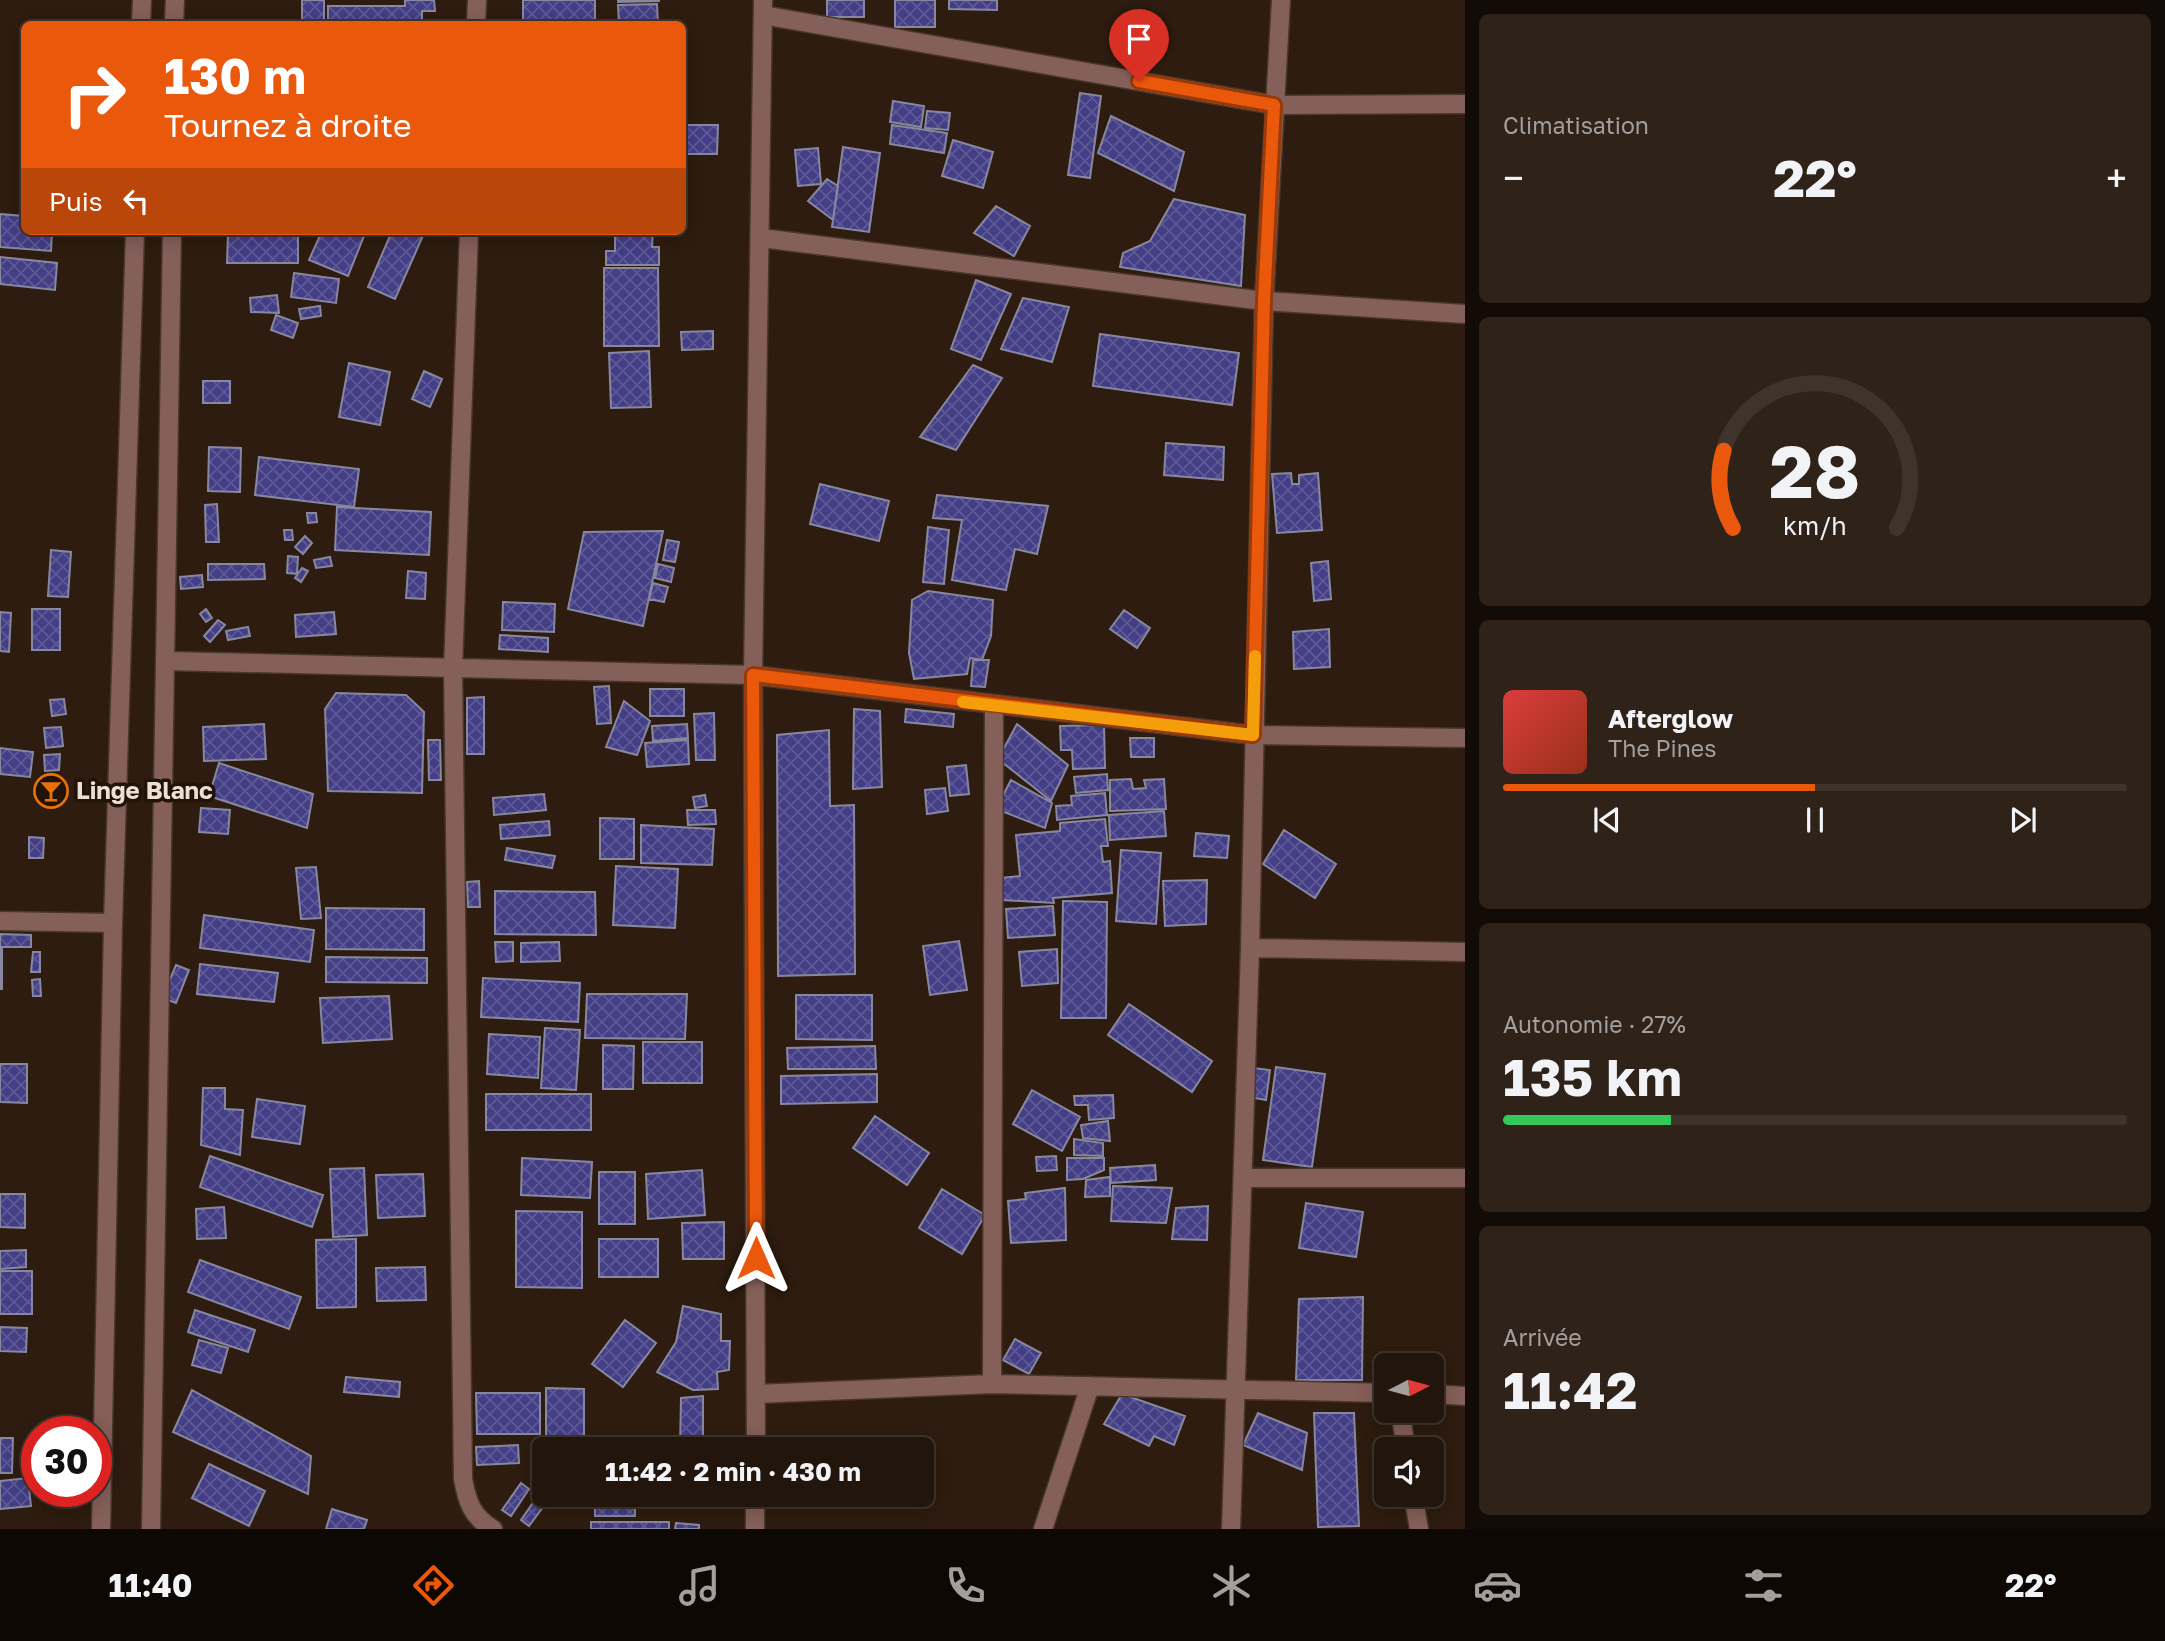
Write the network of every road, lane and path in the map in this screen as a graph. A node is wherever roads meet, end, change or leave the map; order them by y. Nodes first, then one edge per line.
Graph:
1 (175, 0) edge
2 (477, 0) edge
3 (1281, 0) edge
4 (140, 1) edge
5 (763, 8) edge
6 (141, 21) edge
7 (174, 21) edge
8 (476, 21) edge
9 (1465, 104) edge
10 (1274, 105) junction
11 (135, 235) edge
12 (172, 235) edge
13 (469, 235) edge
14 (761, 238) junction
15 (1264, 301) junction
16 (1465, 314) edge
17 (167, 661) junction
18 (453, 669) junction
19 (753, 675) junction
20 (994, 706) junction
21 (1253, 735) junction
22 (1465, 738) edge
23 (0, 921) edge
24 (113, 923) junction
25 (1251, 948) junction
26 (1465, 952) edge
27 (1243, 1178) junction
28 (1465, 1178) edge
29 (992, 1384) junction
30 (1090, 1386) junction
31 (1235, 1389) junction
32 (1374, 1393) edge
33 (757, 1394) junction
34 (1444, 1395) edge
35 (1465, 1396) edge
36 (756, 1437) edge
37 (755, 1507) edge
38 (1415, 1507) edge
39 (101, 1529) edge
40 (151, 1529) edge
41 (493, 1529) edge
42 (755, 1529) edge
43 (1043, 1529) edge
44 (1231, 1529) edge
45 (1419, 1529) edge

1 - 7 street
2 - 8 street
3 - 10 street
4 - 6 street
5 - 10 street
5 - 14 street
9 - 10 street
10 - 15 street
11 - 24 street
12 - 17 street
13 - 18 street
14 - 15 street
14 - 19 street
15 - 16 street
15 - 21 street
17 - 18 street
17 - 40 street
18 - 19 street
18 - 41 street
19 - 20 street
19 - 33 street
20 - 21 street
20 - 29 street
21 - 22 street
21 - 25 street
23 - 24 street
24 - 39 street
25 - 26 street
25 - 27 street
27 - 28 street
27 - 31 street
29 - 30 street
29 - 33 street
30 - 31 street
30 - 43 street
31 - 32 street
31 - 44 street
33 - 36 street
34 - 35 street
37 - 42 street
38 - 45 street

